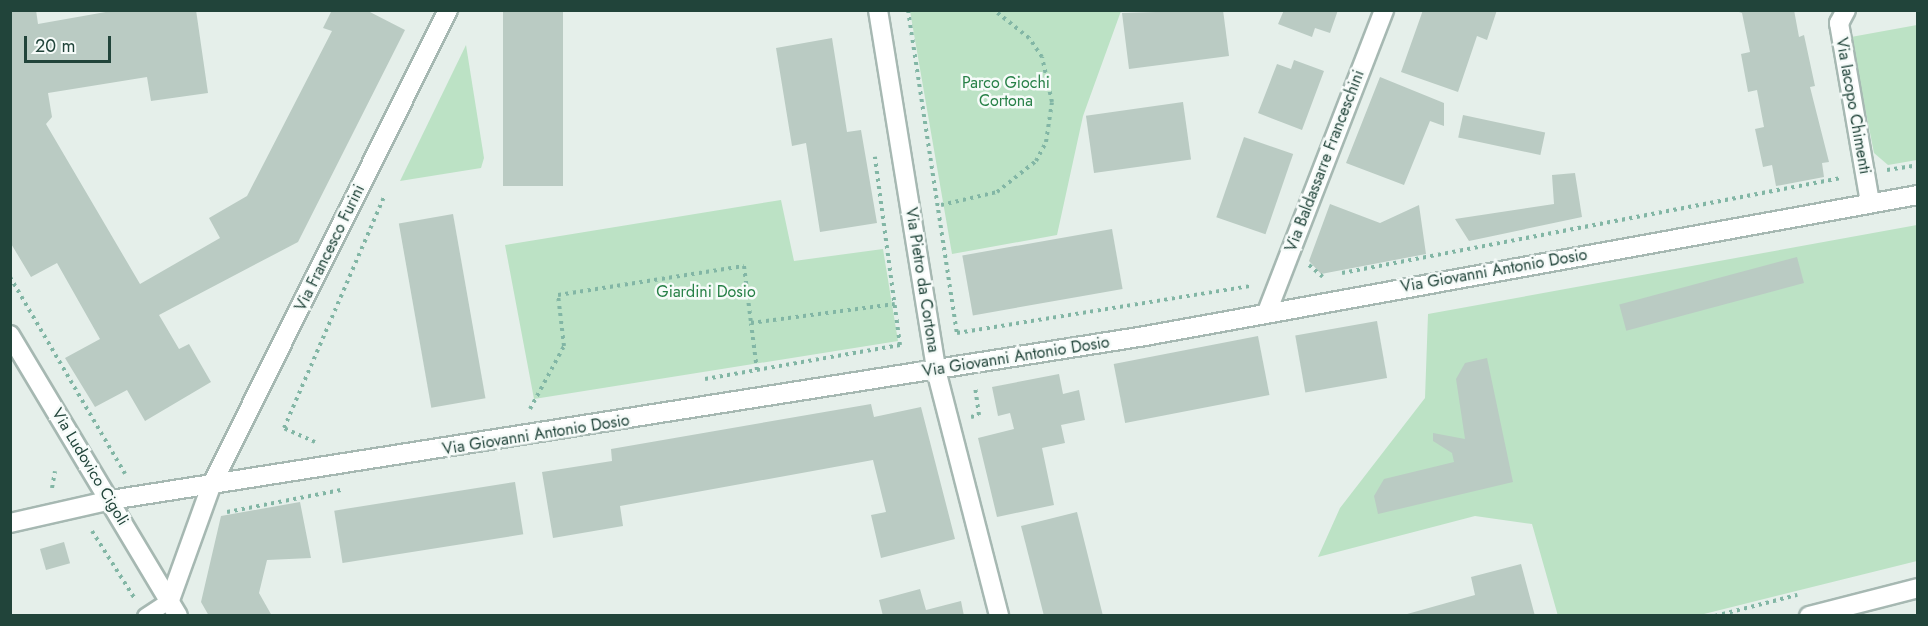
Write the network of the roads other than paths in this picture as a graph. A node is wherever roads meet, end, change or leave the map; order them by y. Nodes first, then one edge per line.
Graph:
1 (448, 10) edge
2 (878, 10) edge
3 (1384, 10) edge
4 (1846, 10) edge
5 (1917, 195) edge
6 (1870, 203) junction
7 (1267, 312) junction
8 (10, 335) edge
9 (936, 370) junction
10 (211, 486) junction
11 (111, 500) junction
12 (10, 523) edge
13 (1917, 588) edge
14 (174, 608) edge
15 (142, 611) edge
16 (999, 615) edge
17 (1809, 615) edge

1 - 10 street, Via Francesco Furini
2 - 9 street, Via Pietro da Cortona
3 - 7 street, Via Baldassarre Franceschini
4 - 6 street, Via Iacopo Chimenti
5 - 6 street, Via Giovanni Antonio Dosio
6 - 7 street, Via Giovanni Antonio Dosio
7 - 9 street, Via Giovanni Antonio Dosio
8 - 11 street, Via Ludovico Cigoli
9 - 10 street, Via Giovanni Antonio Dosio
9 - 16 street, Via Pietro da Cortona
10 - 11 street, Via Giovanni Antonio Dosio
10 - 14 street
11 - 12 street, Via Giovanni Antonio Dosio
11 - 14 street, Via Ludovico Cigoli
13 - 17 street
14 - 15 lane

